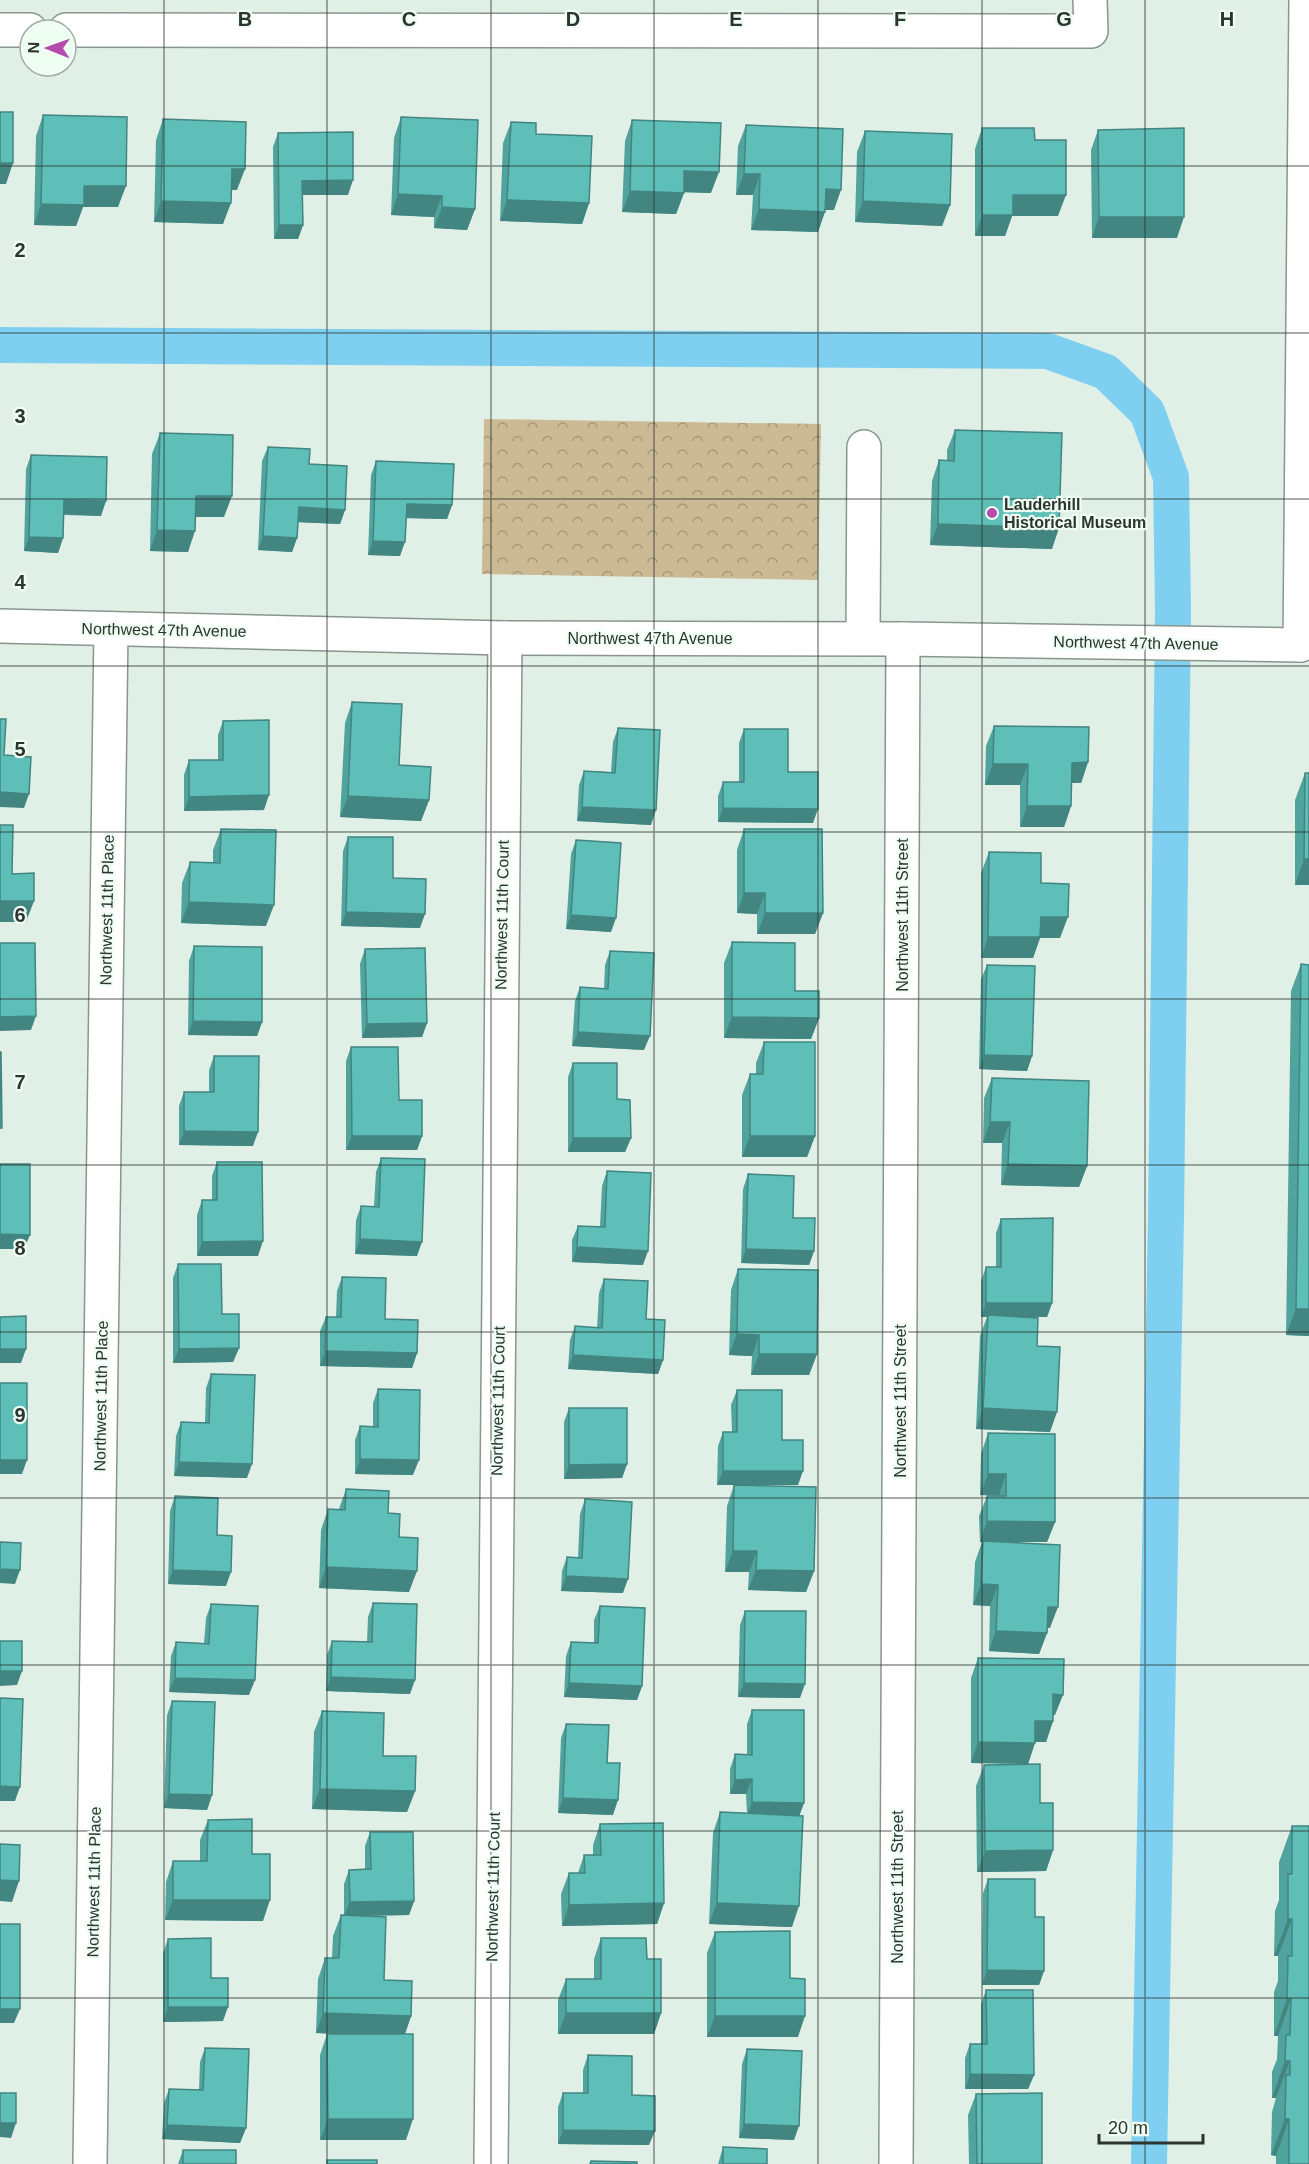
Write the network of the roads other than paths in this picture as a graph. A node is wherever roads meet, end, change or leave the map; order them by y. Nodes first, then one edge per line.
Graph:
1 (1306, 0) edge
2 (1090, 15) edge
3 (0, 30) edge
4 (18, 30) edge
5 (78, 30) edge
6 (864, 447) dead end
7 (1305, 532) edge
8 (0, 626) edge
9 (111, 629) junction
10 (505, 638) junction
11 (863, 638) junction
12 (903, 639) junction
13 (1306, 646) edge
14 (90, 2164) edge
15 (491, 2164) edge
16 (896, 2164) edge

1 - 7 street
2 - 5 street
3 - 4 street
6 - 11 street
7 - 13 street
8 - 9 street, Northwest 47th Avenue
9 - 10 street, Northwest 47th Avenue
9 - 14 street, Northwest 11th Place
10 - 11 street, Northwest 47th Avenue
10 - 15 street, Northwest 11th Court
11 - 12 street, Northwest 47th Avenue
12 - 13 street, Northwest 47th Avenue
12 - 16 street, Northwest 11th Street

